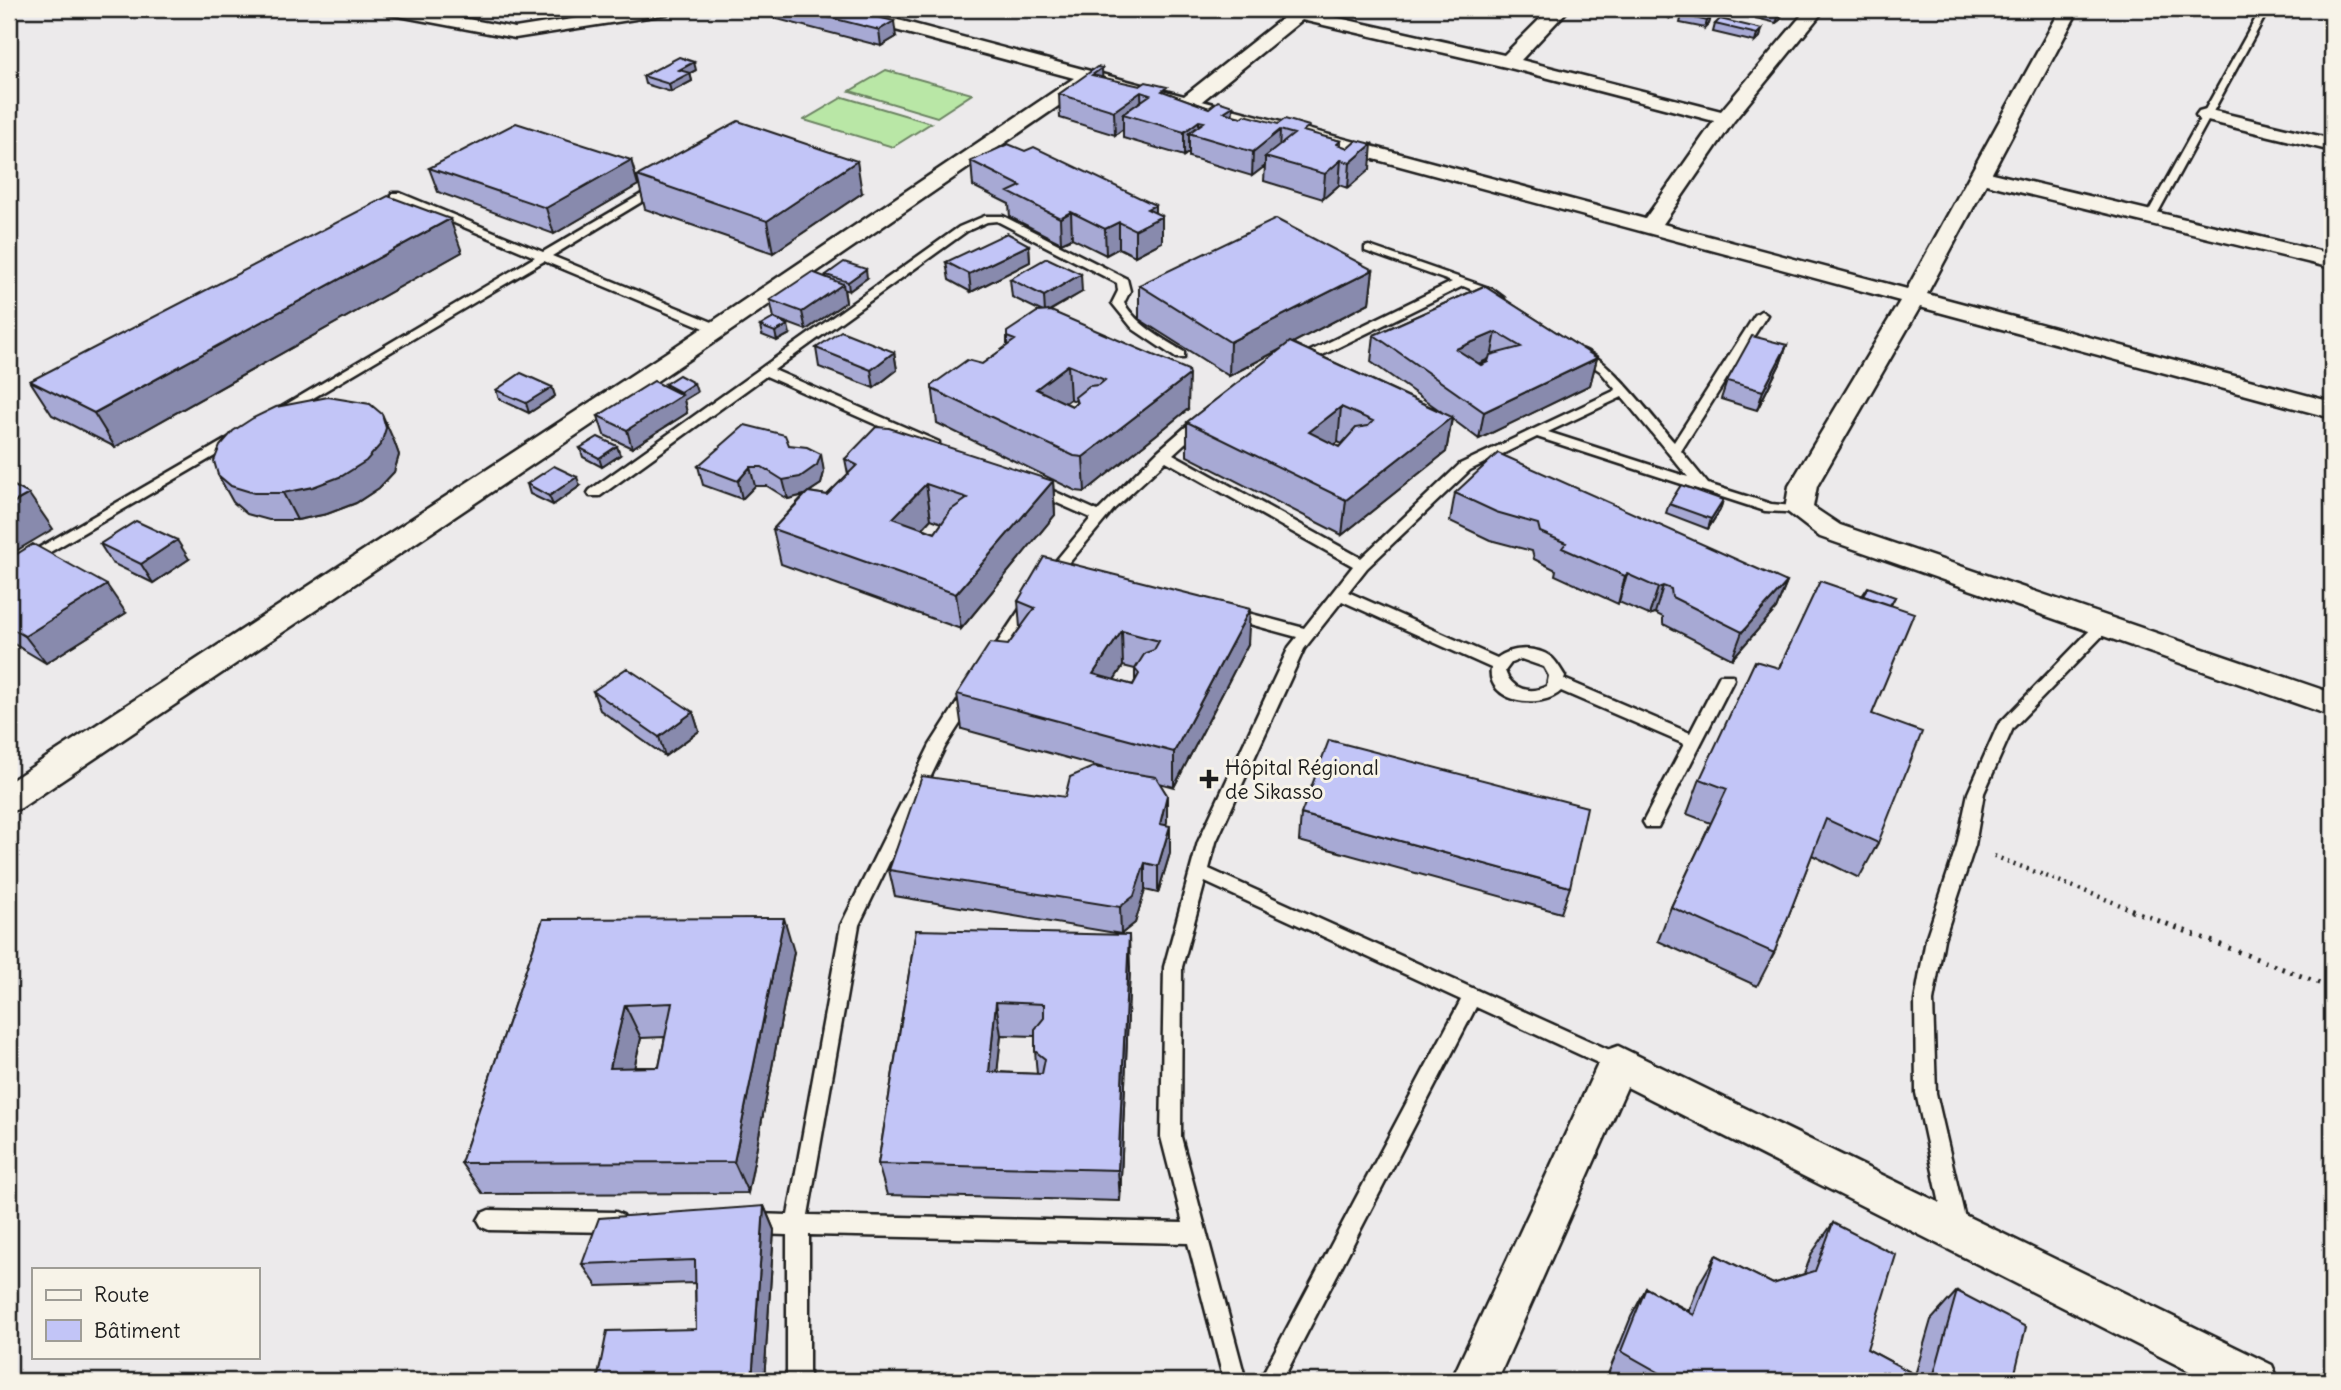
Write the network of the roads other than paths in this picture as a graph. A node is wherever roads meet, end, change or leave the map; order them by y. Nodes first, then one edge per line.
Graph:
1 (388, 9) edge
2 (667, 9) edge
3 (838, 9) edge
4 (1277, 9) edge
5 (1560, 9) edge
6 (1816, 9) edge
7 (2070, 9) edge
8 (2265, 9) edge
9 (1301, 11) edge
10 (1508, 62) junction
11 (1091, 75) junction
12 (1190, 101) junction
13 (2206, 115) junction
14 (1726, 118) junction
15 (2332, 145) edge
16 (1980, 176) junction
17 (674, 180) edge
18 (396, 195) dead end
19 (2150, 218) junction
20 (1650, 227) junction
21 (1369, 249) dead end
22 (544, 256) junction
23 (2332, 261) edge
24 (1462, 282) junction
25 (1914, 297) junction
26 (1511, 307) edge
27 (1761, 315) dead end
28 (718, 328) junction
29 (1569, 345) edge
30 (1180, 355) dead end
31 (1280, 370) edge
32 (765, 371) junction
33 (1624, 391) junction
34 (1218, 408) edge
35 (2332, 410) edge
36 (259, 424) edge
37 (247, 431) edge
38 (1534, 432) junction
39 (951, 452) edge
40 (1674, 452) junction
41 (1163, 454) junction
42 (1026, 484) edge
43 (1703, 486) junction
44 (595, 493) dead end
45 (1800, 510) junction
46 (1100, 517) junction
47 (1362, 565) junction
48 (9, 571) edge
49 (1339, 594) junction
50 (1216, 609) edge
51 (2102, 627) junction
52 (1307, 634) junction
53 (1499, 665) junction
54 (1726, 679) dead end
55 (1558, 683) junction
56 (2332, 705) edge
57 (1694, 741) junction
58 (9, 799) edge
59 (1652, 822) dead end
60 (1199, 873) junction
61 (1472, 997) junction
62 (1618, 1063) junction
63 (489, 1220) dead end
64 (637, 1222) edge
65 (731, 1224) edge
66 (799, 1225) junction
67 (1957, 1230) junction
68 (1196, 1233) junction
69 (798, 1381) edge
70 (1235, 1381) edge
71 (1270, 1381) edge
72 (1474, 1381) edge
73 (2256, 1381) edge

1 - 2 street
3 - 11 street
4 - 9 street
5 - 10 street
6 - 14 street
7 - 16 street
8 - 13 lane
9 - 10 street
9 - 12 street
10 - 14 street
11 - 12 street
11 - 28 street
12 - 20 street
13 - 15 street
13 - 19 lane
14 - 20 street
16 - 19 street
16 - 25 street
17 - 22 lane
18 - 22 lane
19 - 23 street
20 - 25 street
21 - 24 lane
22 - 28 lane
22 - 36 lane
24 - 26 lane
24 - 31 lane
25 - 35 street
25 - 45 street
27 - 40 lane
28 - 58 street
29 - 33 lane
30 - 32 lane
32 - 39 lane
32 - 44 lane
33 - 38 lane
33 - 40 lane
34 - 41 lane
37 - 48 lane
38 - 43 lane
38 - 47 lane
40 - 43 lane
41 - 46 lane
41 - 47 lane
42 - 46 lane
43 - 45 lane
45 - 51 street
46 - 66 lane
47 - 49 lane
49 - 52 lane
49 - 53 lane
50 - 52 lane
51 - 56 street
51 - 67 lane
52 - 60 lane
53 - 55 lane
53 - 55 lane
54 - 57 lane
55 - 57 lane
57 - 59 lane
60 - 61 lane
60 - 68 lane
61 - 62 lane
61 - 71 lane
62 - 67 street
62 - 72 street
63 - 64 lane
65 - 66 lane
66 - 68 lane
66 - 69 lane
67 - 73 street
68 - 70 lane

